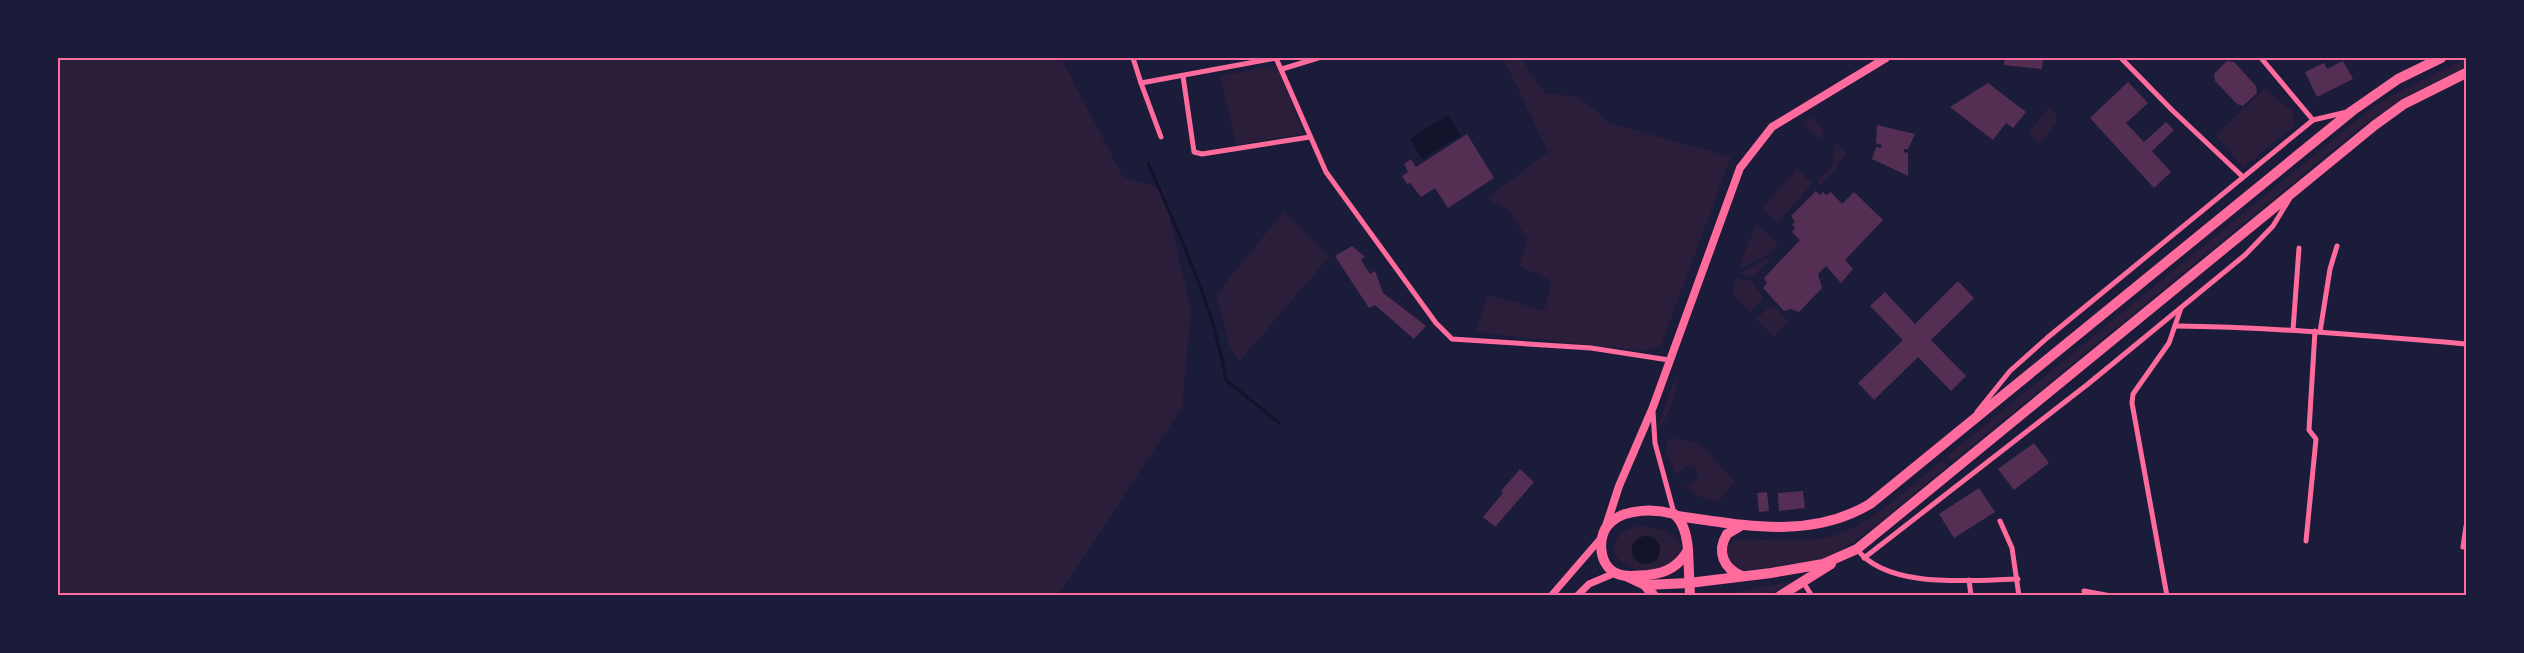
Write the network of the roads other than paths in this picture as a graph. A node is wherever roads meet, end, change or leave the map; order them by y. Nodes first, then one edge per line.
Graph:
1 (1133, 58) edge
2 (1276, 58) edge
3 (1318, 58) edge
4 (1886, 58) edge
5 (2121, 58) edge
6 (2261, 58) edge
7 (2441, 58) edge
8 (1282, 69) junction
9 (2466, 73) edge
10 (1183, 76) junction
11 (1141, 83) junction
12 (2352, 111) junction
13 (2314, 120) junction
14 (1161, 137) dead end
15 (1310, 137) junction
16 (2243, 177) junction
17 (2297, 188) junction
18 (2337, 246) dead end
19 (2299, 248) dead end
20 (2181, 307) junction
21 (2176, 326) junction
22 (2293, 330) junction
23 (2318, 331) junction
24 (2466, 344) edge
25 (1669, 360) junction
26 (1653, 408) junction
27 (1968, 423) junction
28 (1675, 515) junction
29 (2000, 521) dead end
30 (1742, 524) junction
31 (2466, 526) edge
32 (1604, 531) junction
33 (2306, 541) dead end
34 (2463, 547) dead end
35 (1857, 548) junction
36 (1688, 550) junction
37 (1842, 557) junction
38 (1864, 558) junction
39 (1615, 573) junction
40 (1626, 576) junction
41 (1743, 577) junction
42 (2018, 579) junction
43 (1969, 580) junction
44 (1803, 582) junction
45 (1689, 584) junction
46 (1645, 585) junction
47 (2084, 591) dead end
48 (1551, 596) edge
49 (1577, 596) edge
50 (1654, 596) edge
51 (1690, 596) edge
52 (1780, 596) edge
53 (1812, 596) edge
54 (1971, 596) edge
55 (2019, 596) edge
56 (2111, 596) edge
57 (2167, 596) edge

1 - 11 street
2 - 8 street
2 - 10 street
3 - 8 street
4 - 25 main road
5 - 16 street
6 - 13 street
7 - 12 highway
8 - 15 street
9 - 17 highway
10 - 11 street
10 - 15 street
11 - 14 street
12 - 13 street
12 - 27 highway
13 - 16 street
15 - 25 street
16 - 27 street
17 - 20 street
17 - 35 highway
18 - 23 street
19 - 22 street
20 - 21 street
20 - 38 street
21 - 22 street
21 - 57 street
22 - 23 street
23 - 24 street
23 - 33 street
25 - 26 main road
26 - 28 street
26 - 32 main road
27 - 30 highway
28 - 30 highway
28 - 32 highway
28 - 36 highway
29 - 42 street
30 - 41 highway
31 - 34 street
32 - 39 highway
32 - 48 street
35 - 37 highway
35 - 38 street
36 - 40 highway
36 - 45 highway
37 - 41 highway
37 - 44 highway
38 - 43 street
39 - 40 highway
39 - 49 street
40 - 46 highway
41 - 45 highway
42 - 43 street
42 - 55 street
43 - 54 street
44 - 52 highway
44 - 53 street
45 - 46 highway
45 - 51 highway
46 - 50 highway
47 - 56 street

